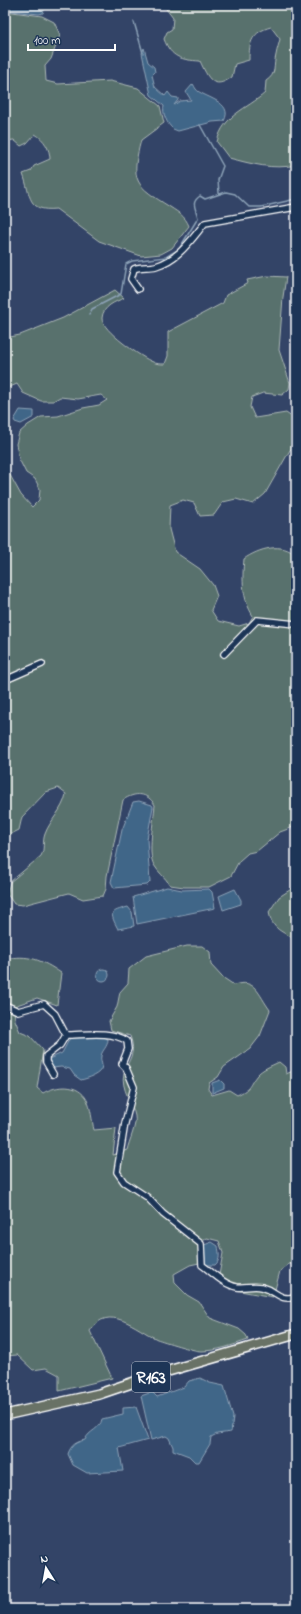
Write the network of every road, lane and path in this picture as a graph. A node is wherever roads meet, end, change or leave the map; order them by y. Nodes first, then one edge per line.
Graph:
1 (296, 207) edge
2 (138, 289) dead end
3 (296, 624) edge
4 (224, 654) dead end
5 (42, 664) dead end
6 (5, 676) edge
7 (5, 1005) edge
8 (66, 1036) junction
9 (53, 1074) dead end
10 (296, 1297) edge
11 (296, 1334) edge
12 (5, 1415) edge

1 - 2 street
3 - 4 street
5 - 6 street
7 - 8 street
8 - 9 street
8 - 10 street
11 - 12 main road, R163

